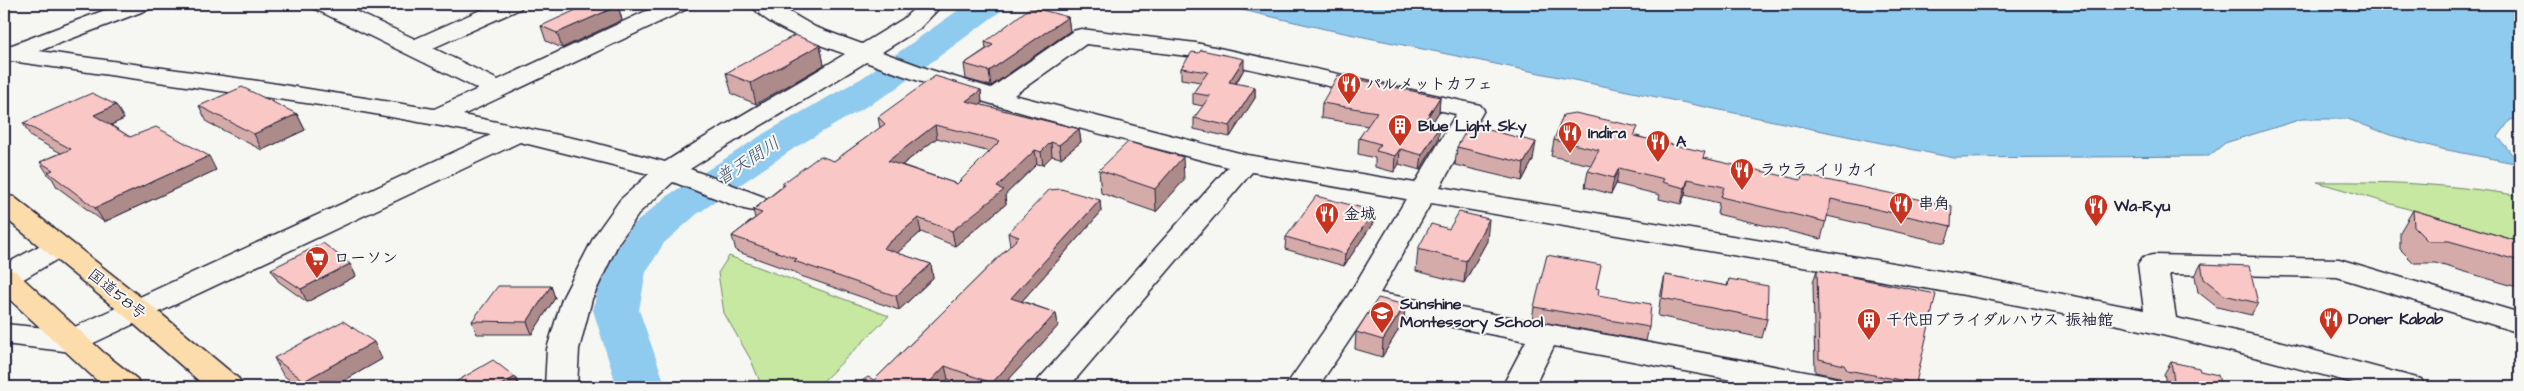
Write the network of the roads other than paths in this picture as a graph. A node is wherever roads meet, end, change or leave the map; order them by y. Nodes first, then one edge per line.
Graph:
1 (141, 4) edge
2 (323, 4) edge
3 (512, 4) edge
4 (679, 4) edge
5 (762, 4) edge
6 (932, 4) edge
7 (415, 48) junction
8 (7, 55) edge
9 (866, 56) junction
10 (498, 89) junction
11 (995, 97) junction
12 (438, 118) junction
13 (517, 134) junction
14 (1246, 163) junction
15 (676, 174) junction
16 (1422, 192) junction
17 (4, 203) edge
18 (754, 203) dead end
19 (58, 247) junction
20 (4, 267) edge
21 (4, 277) edge
22 (1361, 300) junction
23 (137, 310) junction
24 (2520, 323) edge
25 (2161, 324) junction
26 (4, 334) edge
27 (1545, 334) junction
28 (72, 341) junction
29 (1737, 379) edge
30 (125, 387) edge
31 (227, 387) edge
32 (561, 387) edge
33 (1051, 387) edge
34 (1301, 387) edge
35 (1518, 387) edge
36 (1826, 387) edge
37 (2408, 387) edge

1 - 8 street
2 - 7 street
3 - 7 street
4 - 10 street
5 - 9 street
6 - 9 street
7 - 10 street
8 - 12 street
9 - 11 street
9 - 15 street
10 - 12 street
11 - 14 street
11 - 16 street
12 - 13 street
13 - 15 street
13 - 23 street
14 - 16 street
14 - 33 street
15 - 18 street
15 - 32 street
16 - 22 street
16 - 25 street
17 - 19 highway, 国道58号
19 - 20 street
19 - 21 street
19 - 23 highway, 国道58号
21 - 28 highway
22 - 27 street
22 - 34 street
23 - 28 street
23 - 31 highway, 国道58号
24 - 25 street
25 - 37 street
26 - 28 street
27 - 29 street
27 - 35 street
28 - 30 highway
29 - 36 street

